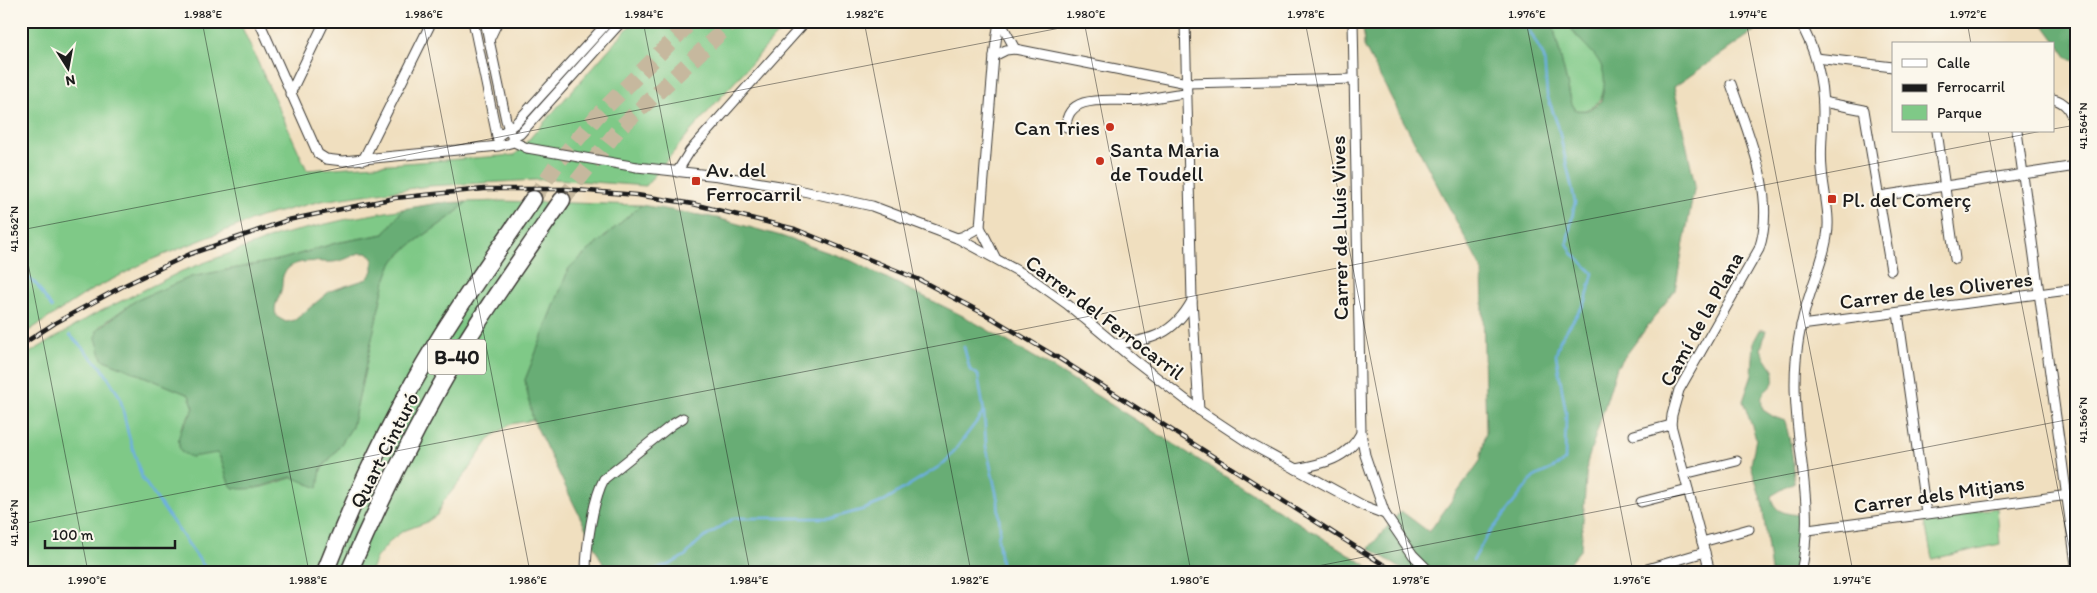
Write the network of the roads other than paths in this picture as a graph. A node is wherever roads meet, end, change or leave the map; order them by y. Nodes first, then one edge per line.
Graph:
1 (259, 21) edge
2 (326, 21) edge
3 (432, 21) edge
4 (472, 21) edge
5 (485, 21) edge
6 (498, 21) edge
7 (622, 21) edge
8 (806, 21) edge
9 (1000, 21) edge
10 (1186, 21) edge
11 (1353, 21) edge
12 (1799, 21) edge
13 (606, 22) edge
14 (614, 30) junction
15 (489, 40) junction
16 (1015, 48) junction
17 (994, 56) junction
18 (1816, 58) junction
19 (1892, 67) edge
20 (1354, 79) junction
21 (1731, 84) dead end
22 (1187, 88) junction
23 (290, 94) junction
24 (2054, 99) edge
25 (1823, 102) junction
26 (1066, 127) dead end
27 (2076, 127) edge
28 (1937, 132) edge
29 (2017, 132) edge
30 (512, 137) junction
31 (496, 143) junction
32 (363, 160) junction
33 (2076, 166) edge
34 (677, 172) junction
35 (2022, 174) junction
36 (1944, 186) junction
37 (1880, 196) junction
38 (533, 199) tunnel mouth
39 (562, 200) tunnel mouth
40 (980, 227) junction
41 (956, 238) junction
42 (996, 258) junction
43 (1955, 259) dead end
44 (1891, 270) dead end
45 (2076, 289) edge
46 (2039, 294) junction
47 (1192, 300) junction
48 (1898, 313) junction
49 (1801, 325) junction
50 (1115, 344) junction
51 (1196, 384) junction
52 (1180, 395) junction
53 (1199, 410) junction
54 (683, 418) dead end
55 (1671, 425) junction
56 (1361, 433) junction
57 (1634, 435) dead end
58 (1737, 460) dead end
59 (1296, 469) junction
60 (1684, 474) junction
61 (1688, 490) junction
62 (2071, 494) edge
63 (1641, 502) dead end
64 (1926, 512) junction
65 (1385, 514) junction
66 (1749, 529) dead end
67 (1808, 530) junction
68 (1702, 542) junction
69 (1704, 552) junction
70 (2076, 564) edge
71 (325, 572) edge
72 (349, 572) edge
73 (586, 572) edge
74 (1430, 572) edge
75 (1637, 572) edge
76 (1710, 572) edge
77 (1800, 572) edge

1 - 23 street
2 - 23 street
3 - 32 street
4 - 31 street
5 - 15 street
6 - 15 street
7 - 14 street
8 - 34 street
9 - 16 street
9 - 17 street
10 - 22 street
11 - 20 street, Carrer de Lluís Vives
12 - 18 street
13 - 14 street
13 - 30 street
14 - 30 street
15 - 30 street
16 - 17 street
16 - 22 street
17 - 40 street
18 - 19 street
18 - 25 street
20 - 22 street
20 - 56 street, Carrer de Lluís Vives
21 - 55 street, Camí de la Plana
22 - 26 street
22 - 47 street
23 - 32 street
24 - 27 street
25 - 37 street
25 - 49 street
28 - 36 street
29 - 35 street
30 - 31 street
30 - 31 street
30 - 34 street, Carrer del Ferrocarril, bridge
31 - 32 street
33 - 35 street
34 - 41 street, Carrer del Ferrocarril
35 - 36 street
35 - 46 street
36 - 37 street
36 - 43 street
37 - 44 street
38 - 71 highway, Quart Cinturó / B-40
39 - 72 highway, Quart Cinturó / B-40
40 - 41 street
40 - 42 street
41 - 42 street, Carrer del Ferrocarril
42 - 50 street, Carrer del Ferrocarril
45 - 46 street, Carrer de les Oliveres
46 - 48 street, Carrer de les Oliveres
46 - 62 street
47 - 50 street
47 - 51 street
48 - 49 street, Carrer de les Oliveres
48 - 64 street
49 - 67 street
50 - 52 street, Carrer del Ferrocarril
51 - 52 street
51 - 53 street
52 - 53 street, Carrer del Ferrocarril
53 - 59 street, Carrer del Ferrocarril
54 - 73 street
55 - 57 street
55 - 60 street, Camí de la Plana
56 - 59 street
56 - 65 street, Carrer de Lluís Vives
58 - 60 street
59 - 65 street, Carrer del Ferrocarril
60 - 61 street, Camí de la Plana
61 - 63 street
61 - 68 street, Camí de la Plana
62 - 64 street, Carrer dels Mitjans
62 - 70 street
64 - 67 street, Carrer dels Mitjans
65 - 74 street, Carrer de Lluís Vives
66 - 68 street
67 - 77 street
68 - 69 street, Camí de la Plana
69 - 75 street
69 - 76 street, Camí de la Plana

